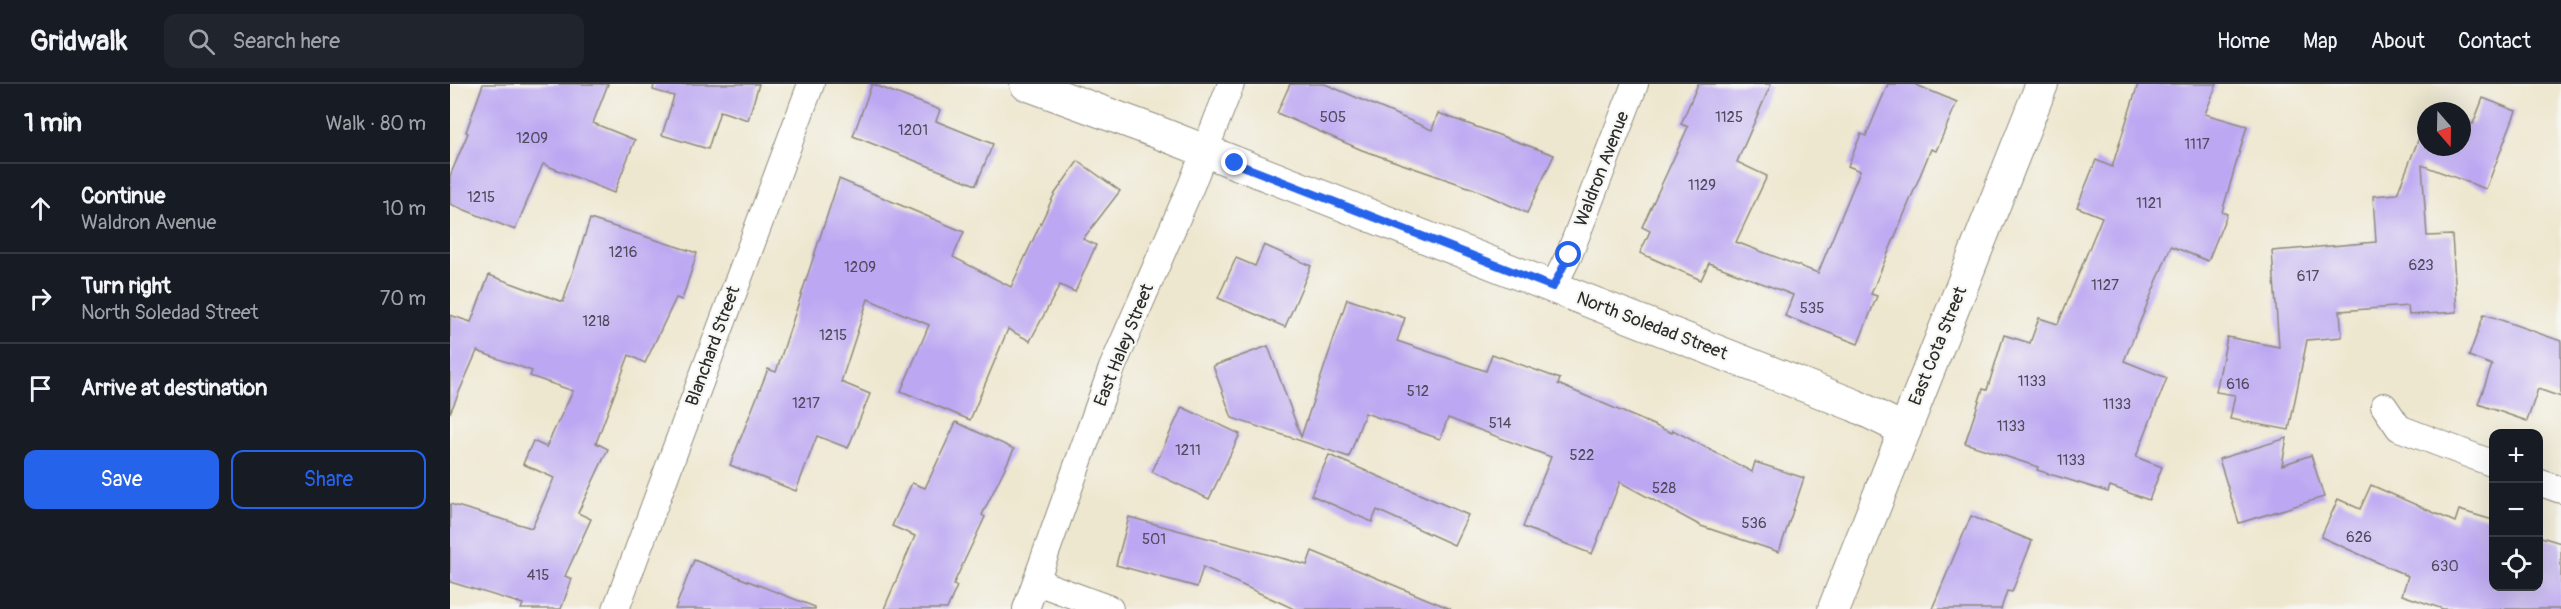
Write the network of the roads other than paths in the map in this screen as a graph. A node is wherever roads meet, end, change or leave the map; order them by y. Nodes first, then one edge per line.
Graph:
1 (811, 84) edge
2 (1026, 84) edge
3 (1231, 84) edge
4 (1635, 84) edge
5 (2042, 84) edge
6 (1204, 152) junction
7 (1553, 287) junction
8 (2384, 406) dead end
9 (1905, 430) junction
10 (2489, 462) edge
11 (2541, 483) edge
12 (2561, 490) edge
13 (1037, 582) junction
14 (616, 609) edge
15 (1026, 609) edge
16 (1110, 609) edge
17 (1834, 609) edge

1 - 14 street, Blanchard Street
2 - 6 street, North Soledad Street
3 - 6 street, East Haley Street
4 - 7 street, Waldron Avenue
5 - 9 street, East Cota Street
6 - 7 street, North Soledad Street
6 - 13 street, East Haley Street
7 - 9 street, North Soledad Street
8 - 10 street
9 - 17 street, East Cota Street
11 - 12 street
13 - 15 street, East Haley Street
13 - 16 street

